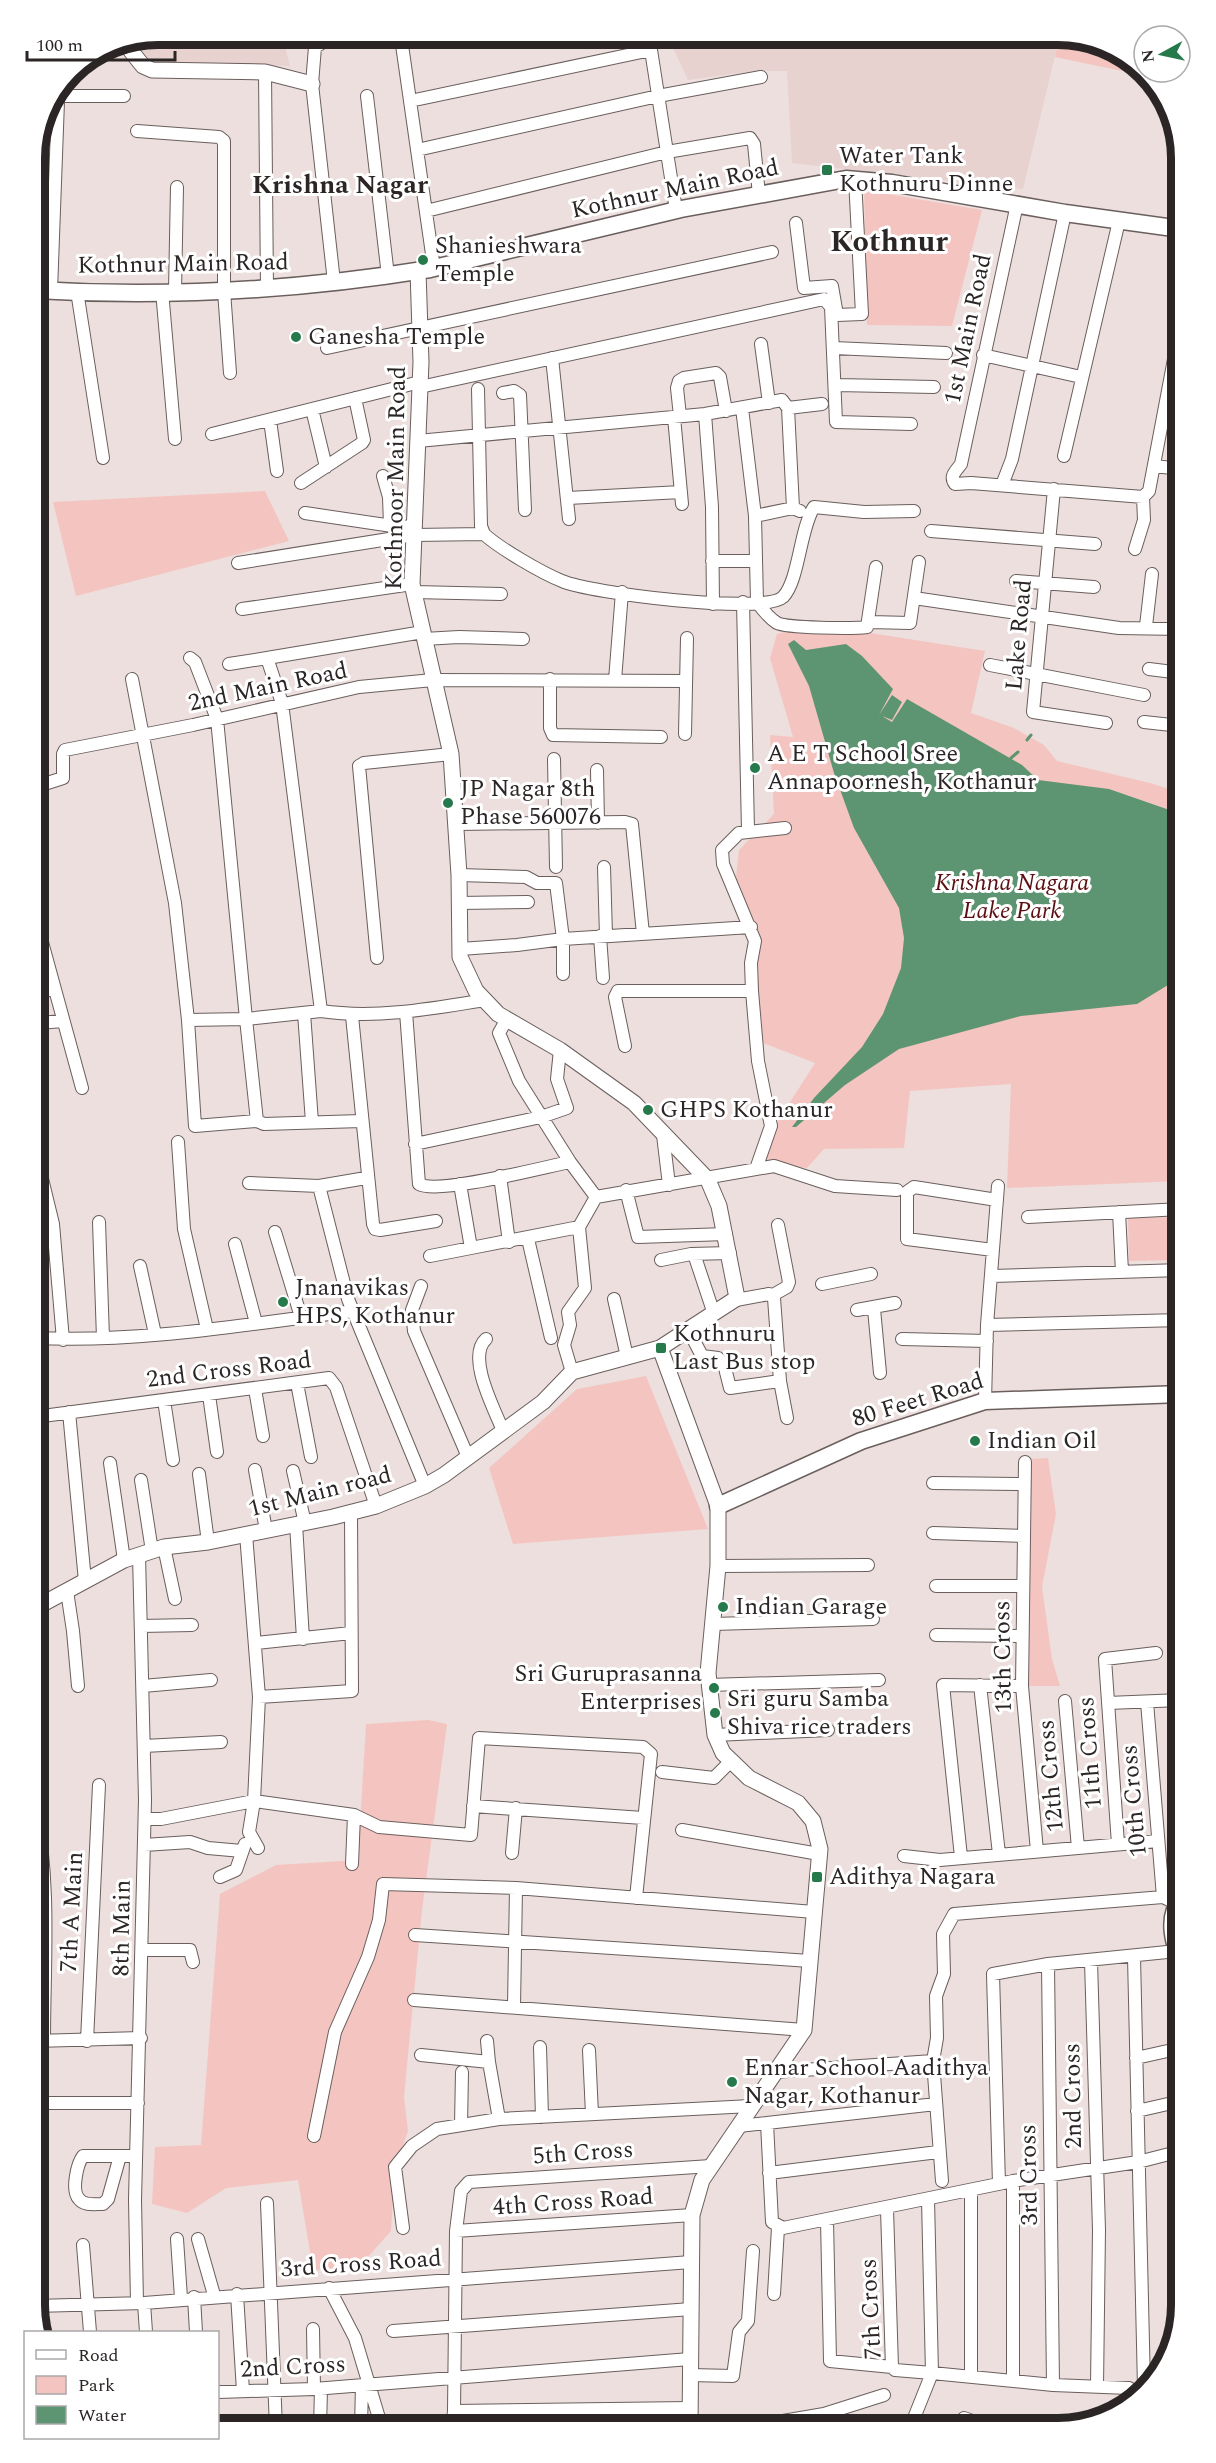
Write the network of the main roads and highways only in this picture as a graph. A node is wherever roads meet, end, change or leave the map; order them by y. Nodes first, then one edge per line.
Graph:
1 (1171, 228) edge
2 (45, 290) edge
3 (1171, 1394) edge
4 (1171, 1405) edge
5 (937, 1420) junction
6 (719, 1511) road end

1 - 2 main road, Kothnur Main Road
3 - 5 main road, 80 Feet Road
4 - 5 main road, 80 Feet Road
5 - 6 main road, 80 Feet Road

